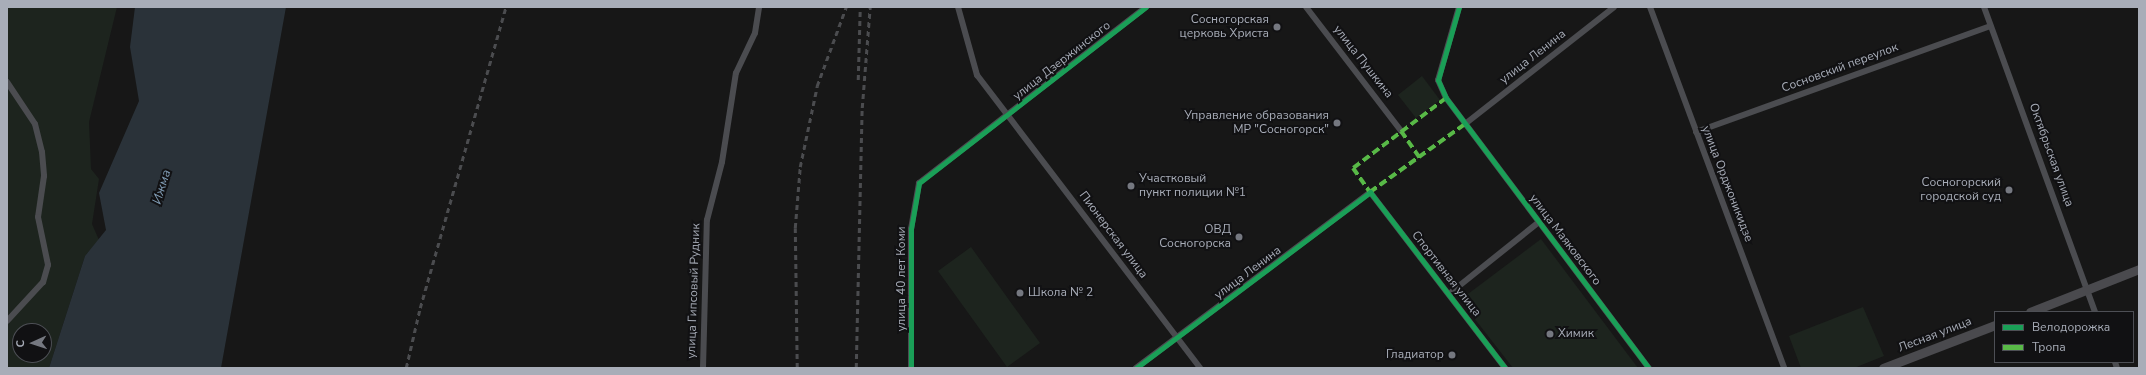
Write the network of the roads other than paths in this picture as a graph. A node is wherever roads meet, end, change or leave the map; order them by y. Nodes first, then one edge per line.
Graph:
1 (759, 7) edge
2 (958, 7) edge
3 (1146, 7) edge
4 (1306, 7) edge
5 (1459, 7) edge
6 (1614, 7) edge
7 (1650, 7) edge
8 (1984, 7) edge
9 (1991, 26) junction
10 (7, 82) edge
11 (1009, 115) junction
12 (1465, 124) junction
13 (1401, 131) dead end
14 (1696, 132) junction
15 (1370, 192) joint
16 (1539, 222) junction
17 (2139, 269) edge
18 (2089, 290) junction
19 (1449, 294) junction
20 (2033, 311) edge
21 (2095, 311) edge
22 (7, 321) edge
23 (1994, 325) edge
24 (1177, 338) junction
25 (703, 368) edge
26 (911, 368) edge
27 (1136, 368) edge
28 (1200, 368) edge
29 (1505, 368) edge
30 (1649, 368) edge
31 (1784, 368) edge
32 (1883, 368) edge

1 - 25 street, улица Гипсовый Рудник
2 - 11 street, Пионерская улица
3 - 11 street, улица Дзержинского
4 - 13 street, улица Пушкина
5 - 12 street, улица Маяковского
6 - 12 street, улица Ленина
7 - 14 street, улица Орджоникидзе
8 - 9 street, Октябрьская улица
9 - 14 street, Сосновский переулок
9 - 18 street, Октябрьская улица
10 - 22 street
11 - 24 street, Пионерская улица
11 - 26 street, улица 40 лет Коми
12 - 16 street, улица Маяковского
14 - 31 street, улица Орджоникидзе
15 - 19 street, Спортивная улица
15 - 24 street, улица Ленина
16 - 19 street
16 - 30 street, улица Маяковского
17 - 18 main road
18 - 20 main road
18 - 21 street, Октябрьская улица
19 - 29 street, Спортивная улица
23 - 32 main road, Лесная улица
24 - 27 street, улица Ленина
24 - 28 street, Пионерская улица

